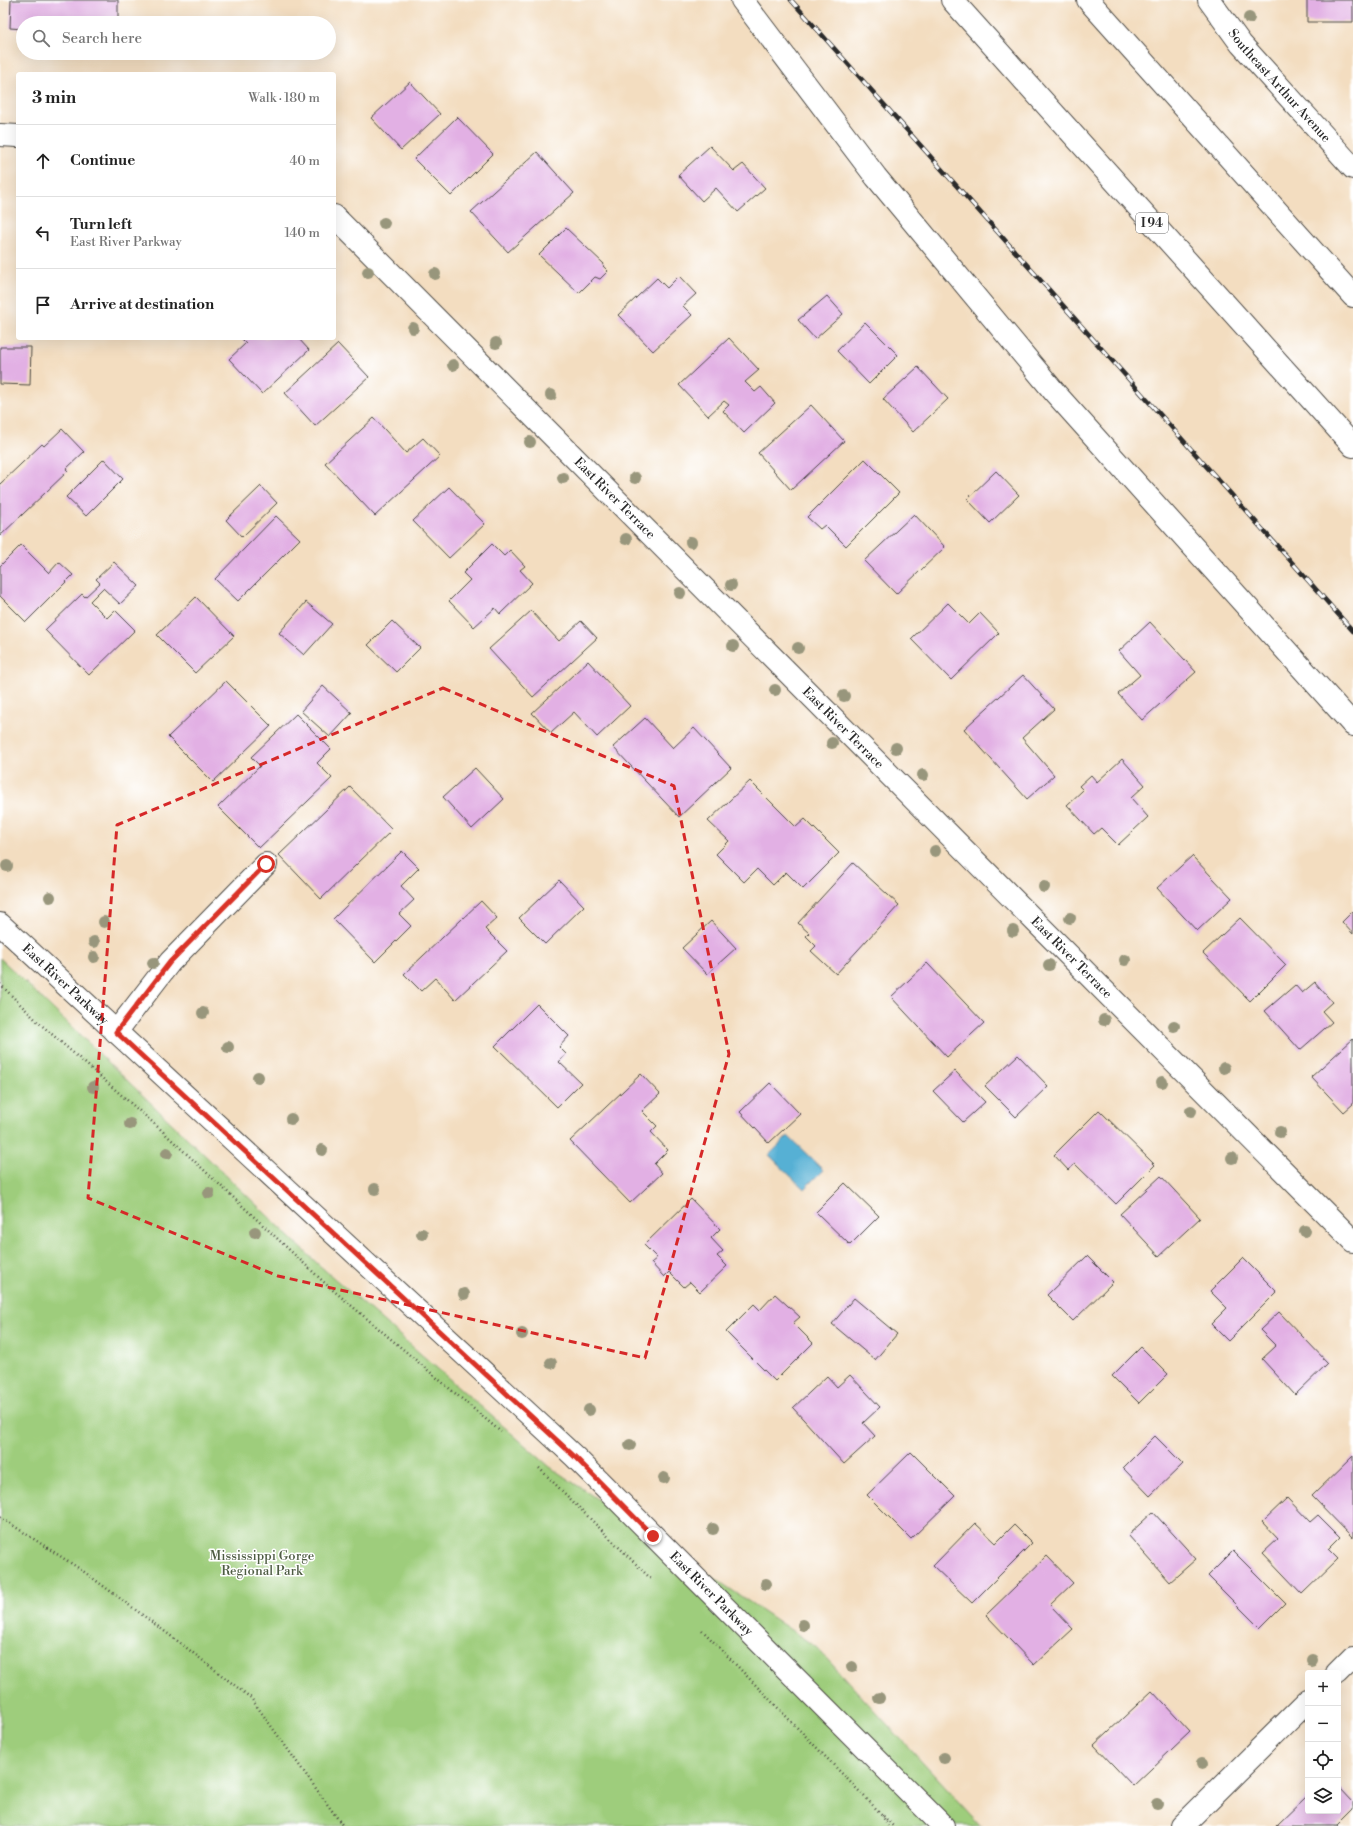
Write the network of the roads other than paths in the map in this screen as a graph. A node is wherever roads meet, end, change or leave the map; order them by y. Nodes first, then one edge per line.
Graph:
1 (742, 0) edge
2 (952, 0) edge
3 (1088, 0) edge
4 (1209, 0) edge
5 (0, 135) edge
6 (16, 136) edge
7 (1353, 168) edge
8 (336, 218) edge
9 (1353, 296) edge
10 (1353, 446) edge
11 (1353, 725) edge
12 (266, 864) dead end
13 (0, 924) edge
14 (116, 1032) junction
15 (1353, 1241) edge
16 (1353, 1657) edge
17 (1340, 1670) edge
18 (1305, 1704) edge
19 (943, 1826) edge
20 (1182, 1826) edge

1 - 11 main road
2 - 10 main road, I 94
3 - 9 main road
4 - 7 main road, Southeast Arthur Avenue
5 - 6 main road
8 - 15 main road, East River Terrace
12 - 14 main road
13 - 14 main road, East River Parkway
14 - 19 main road, East River Parkway
16 - 17 main road
18 - 20 main road

